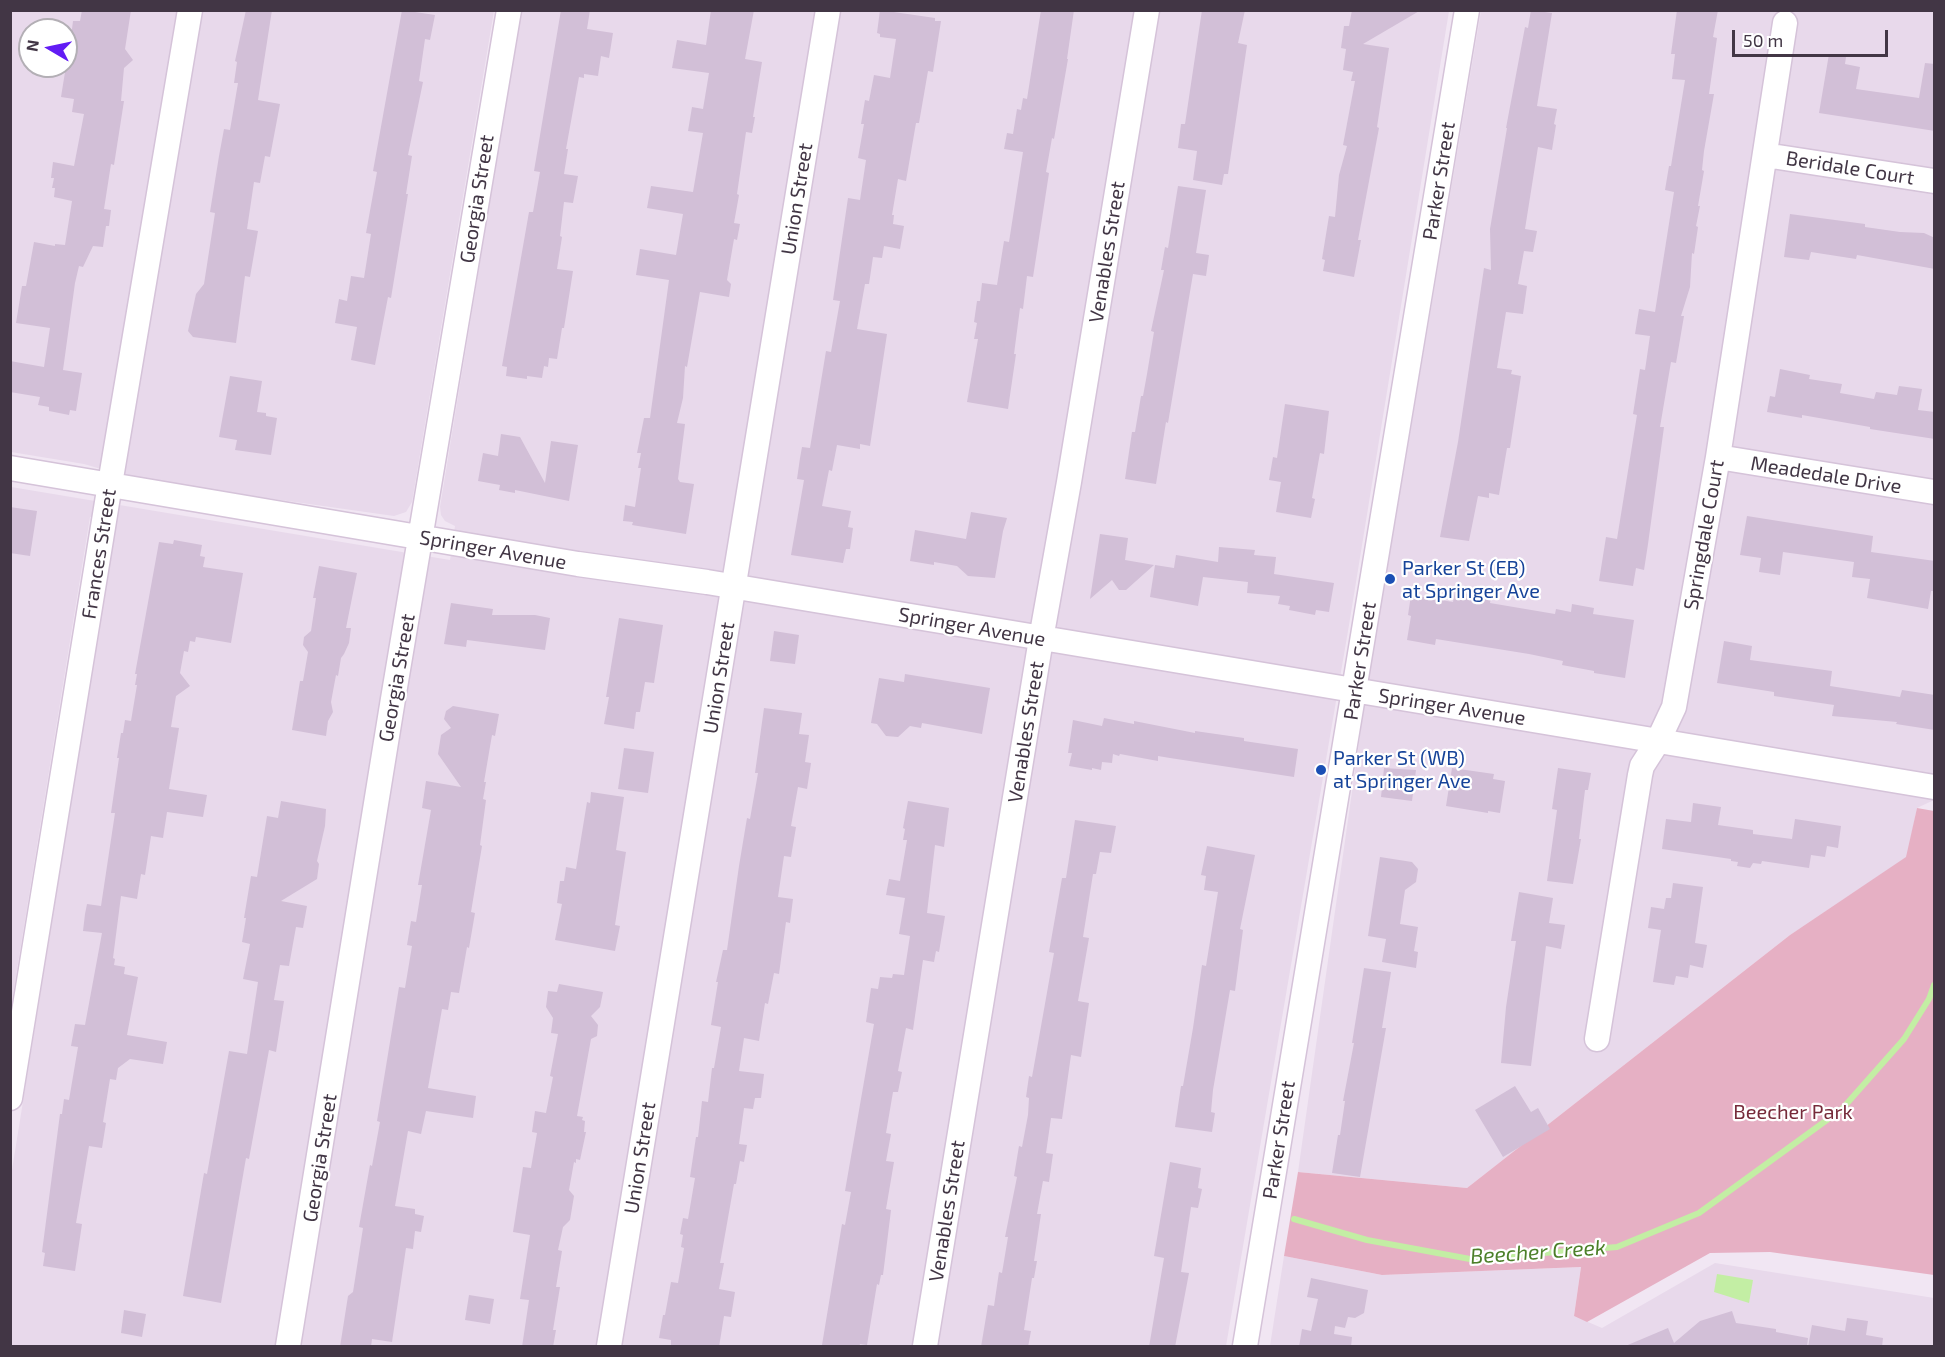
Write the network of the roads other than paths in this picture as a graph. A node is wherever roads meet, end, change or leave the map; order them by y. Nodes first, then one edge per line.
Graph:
1 (190, 10) edge
2 (509, 10) edge
3 (828, 10) edge
4 (1147, 10) edge
5 (1467, 10) edge
6 (1785, 22) dead end
7 (1765, 155) junction
8 (1935, 181) edge
9 (1718, 457) junction
10 (10, 468) edge
11 (110, 484) junction
12 (1935, 492) edge
13 (421, 537) junction
14 (734, 587) junction
15 (1041, 639) junction
16 (1355, 691) junction
17 (1658, 741) junction
18 (1935, 787) edge
19 (1597, 1039) dead end
20 (10, 1098) edge
21 (288, 1347) edge
22 (609, 1347) edge
23 (925, 1347) edge
24 (1245, 1347) edge

1 - 11 street, Frances Street
2 - 13 street, Georgia Street
3 - 14 street, Union Street
4 - 15 street, Venables Street
5 - 16 street, Parker Street
6 - 7 street, Springdale Court
7 - 8 street, Beridale Court
7 - 9 street, Springdale Court
9 - 12 street, Meadedale Drive
9 - 17 street, Springdale Court
10 - 11 street, Springer Avenue
11 - 13 street, Springer Avenue
11 - 20 street, Frances Street
13 - 14 street, Springer Avenue
13 - 21 street, Georgia Street
14 - 15 street, Springer Avenue
14 - 22 street, Union Street
15 - 16 street, Springer Avenue
15 - 23 street, Venables Street
16 - 17 street, Springer Avenue
16 - 24 street, Parker Street
17 - 18 street, Springer Avenue
17 - 19 street, Springdale Court

